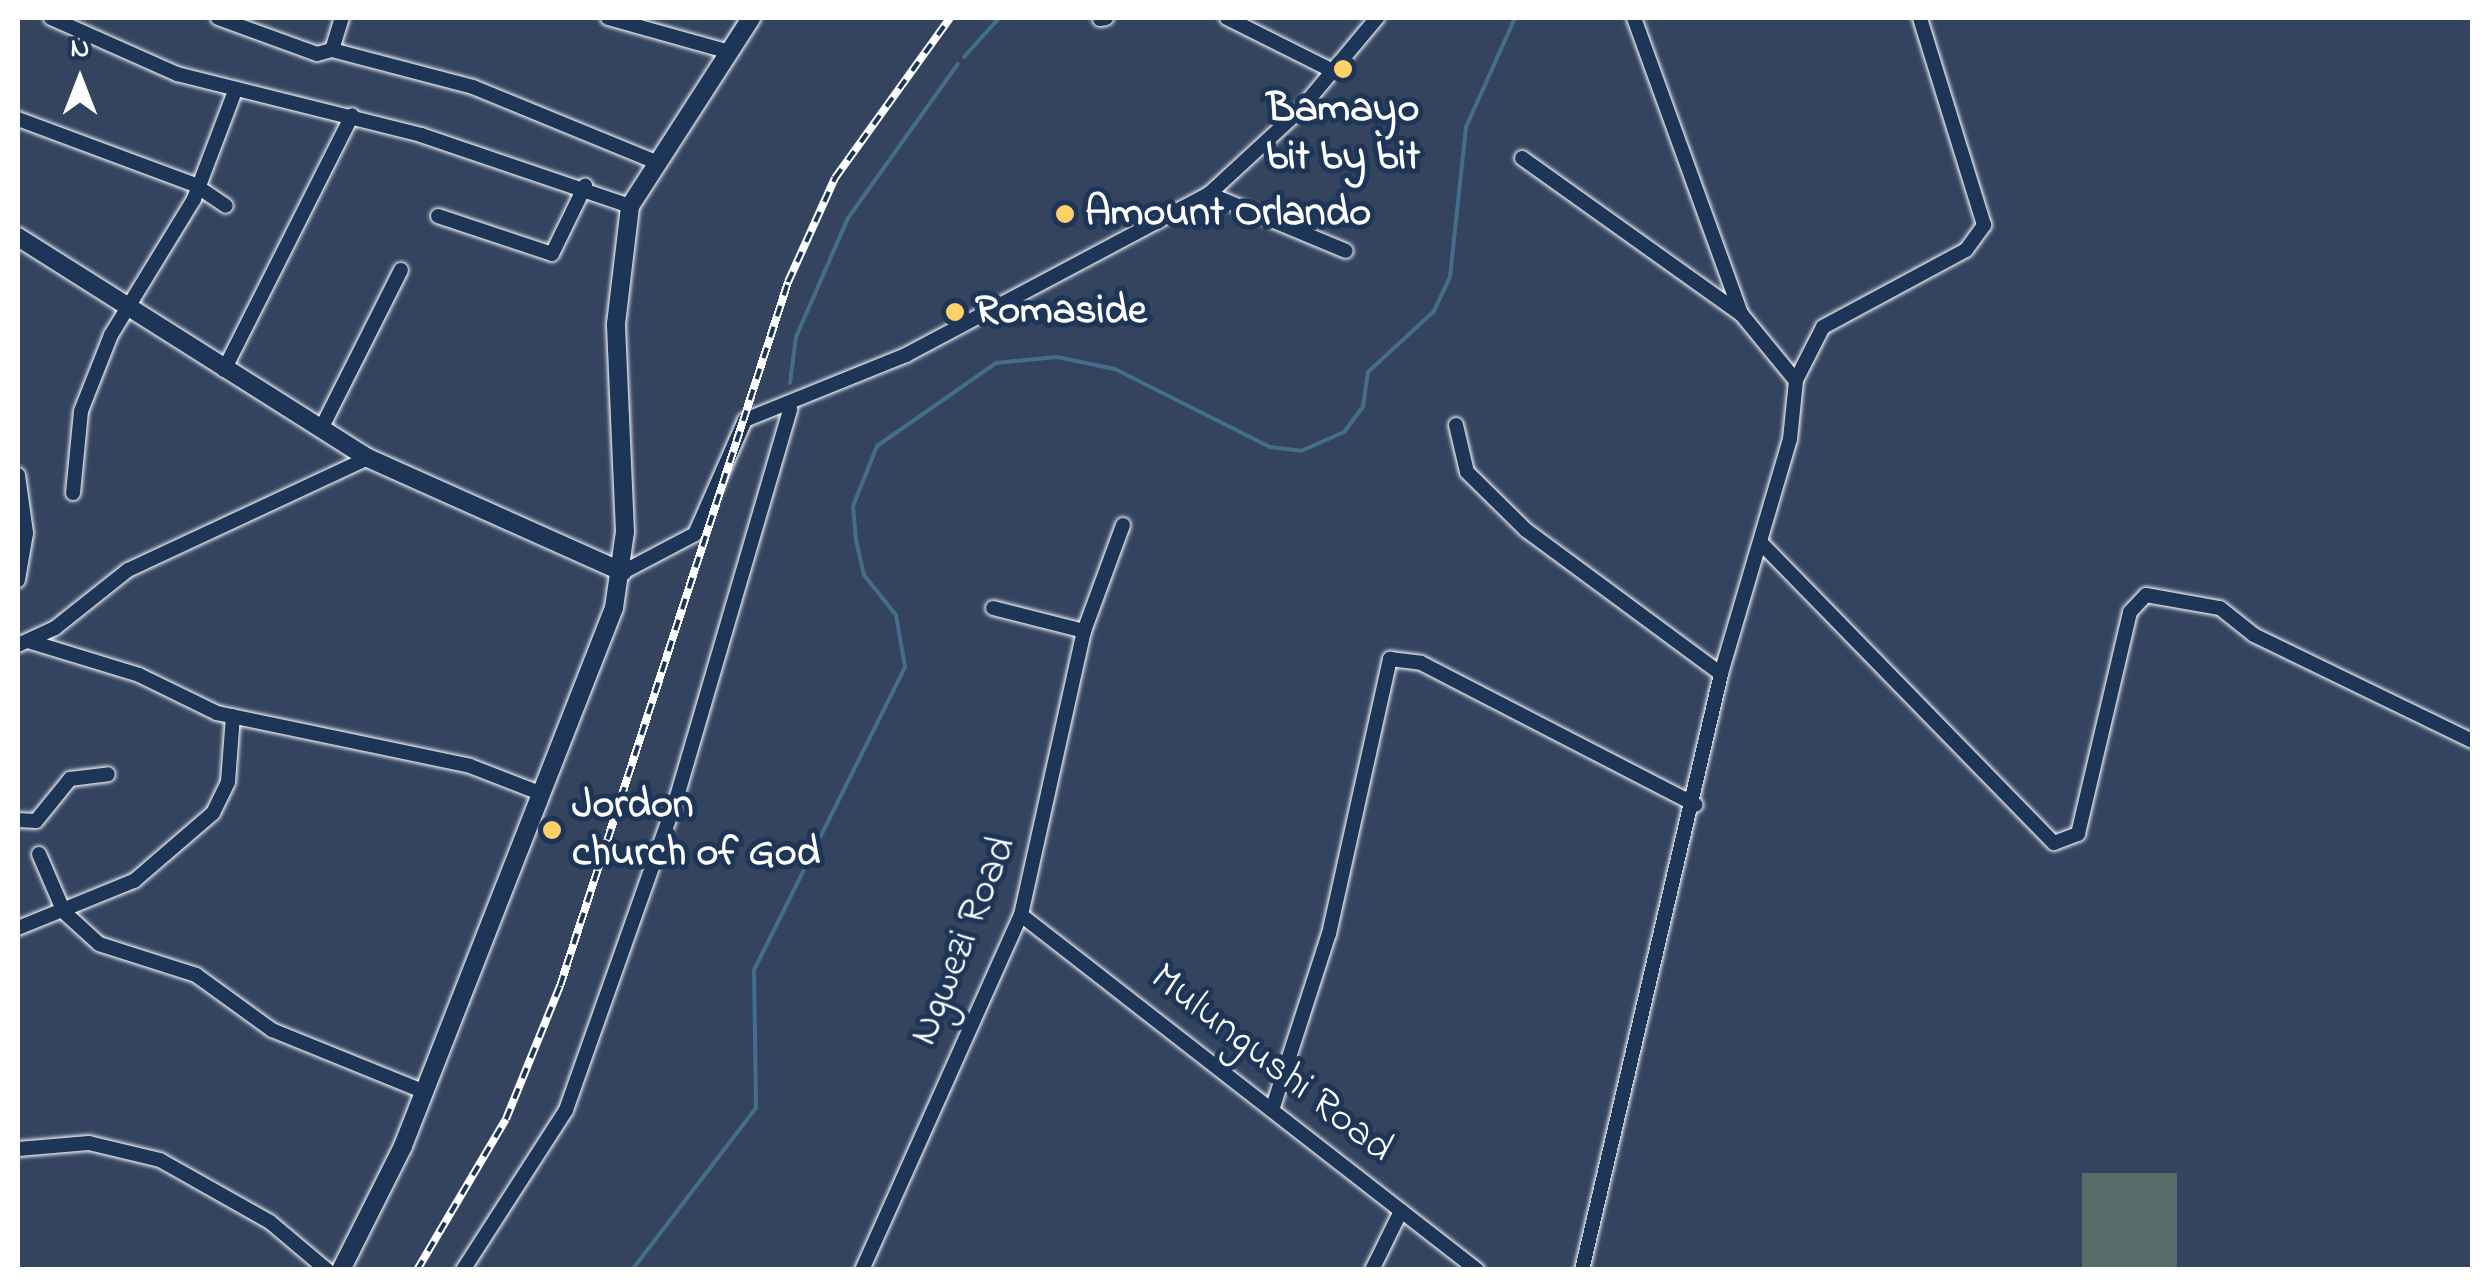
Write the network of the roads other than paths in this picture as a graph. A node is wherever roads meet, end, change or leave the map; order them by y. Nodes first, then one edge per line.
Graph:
1 (52, 18) edge
2 (218, 18) edge
3 (342, 18) edge
4 (608, 18) edge
5 (751, 18) edge
6 (1228, 18) edge
7 (1378, 18) edge
8 (1634, 18) edge
9 (1920, 18) edge
10 (332, 50) junction
11 (726, 52) junction
12 (1334, 71) junction
13 (234, 91) junction
14 (352, 115) junction
15 (18, 119) edge
16 (1522, 158) dead end
17 (654, 161) junction
18 (196, 185) junction
19 (586, 186) junction
20 (1209, 194) junction
21 (226, 206) dead end
22 (630, 206) junction
23 (438, 216) dead end
24 (18, 237) edge
25 (1346, 251) dead end
26 (401, 270) dead end
27 (126, 309) junction
28 (1742, 315) junction
29 (224, 370) junction
30 (1796, 381) junction
31 (790, 409) junction
32 (1456, 426) dead end
33 (321, 429) junction
34 (368, 458) junction
35 (18, 474) edge
36 (72, 493) dead end
37 (1122, 525) dead end
38 (1761, 543) junction
39 (624, 572) junction
40 (18, 580) edge
41 (994, 608) dead end
42 (1084, 631) junction
43 (22, 643) edge
44 (1721, 674) junction
45 (233, 716) junction
46 (2472, 741) edge
47 (108, 774) dead end
48 (540, 804) junction
49 (1696, 804) junction
50 (18, 820) edge
51 (40, 854) dead end
52 (64, 912) junction
53 (1021, 915) junction
54 (18, 928) edge
55 (422, 1091) junction
56 (1272, 1110) junction
57 (18, 1149) edge
58 (1401, 1211) junction
59 (327, 1270) edge
60 (341, 1270) edge
61 (463, 1270) edge
62 (862, 1270) edge
63 (1372, 1270) edge
64 (1477, 1270) edge
65 (1582, 1270) edge

1 - 13 street
2 - 10 street
3 - 10 street
4 - 11 street
5 - 11 street
6 - 12 street
7 - 12 street
8 - 28 street
9 - 30 street
10 - 17 street
11 - 17 street
12 - 20 street
13 - 14 street
13 - 18 street
14 - 19 street
14 - 29 street
15 - 18 street
16 - 28 street
17 - 22 street
18 - 21 street
18 - 27 street
19 - 22 street
19 - 23 street
20 - 25 street
20 - 31 street
22 - 39 street
24 - 27 street
26 - 33 street
27 - 29 street
27 - 36 street
28 - 30 street
29 - 33 street
30 - 38 street
31 - 39 street
31 - 61 street
32 - 44 street
33 - 34 street
34 - 39 street
34 - 43 street
35 - 40 street
37 - 42 street, Ngwezi Road
38 - 44 street
38 - 46 street
39 - 48 street
41 - 42 street
42 - 53 street, Ngwezi Road
43 - 45 street
44 - 49 street
45 - 48 street
45 - 52 street
47 - 50 street
48 - 55 street
49 - 56 street
49 - 65 street
51 - 52 street
52 - 54 street
52 - 55 street
53 - 56 street, Mulungushi Road
53 - 62 street, Ngwezi Road
55 - 60 street
56 - 58 street, Mulungushi Road
57 - 59 street
58 - 63 street
58 - 64 street, Mulungushi Road

